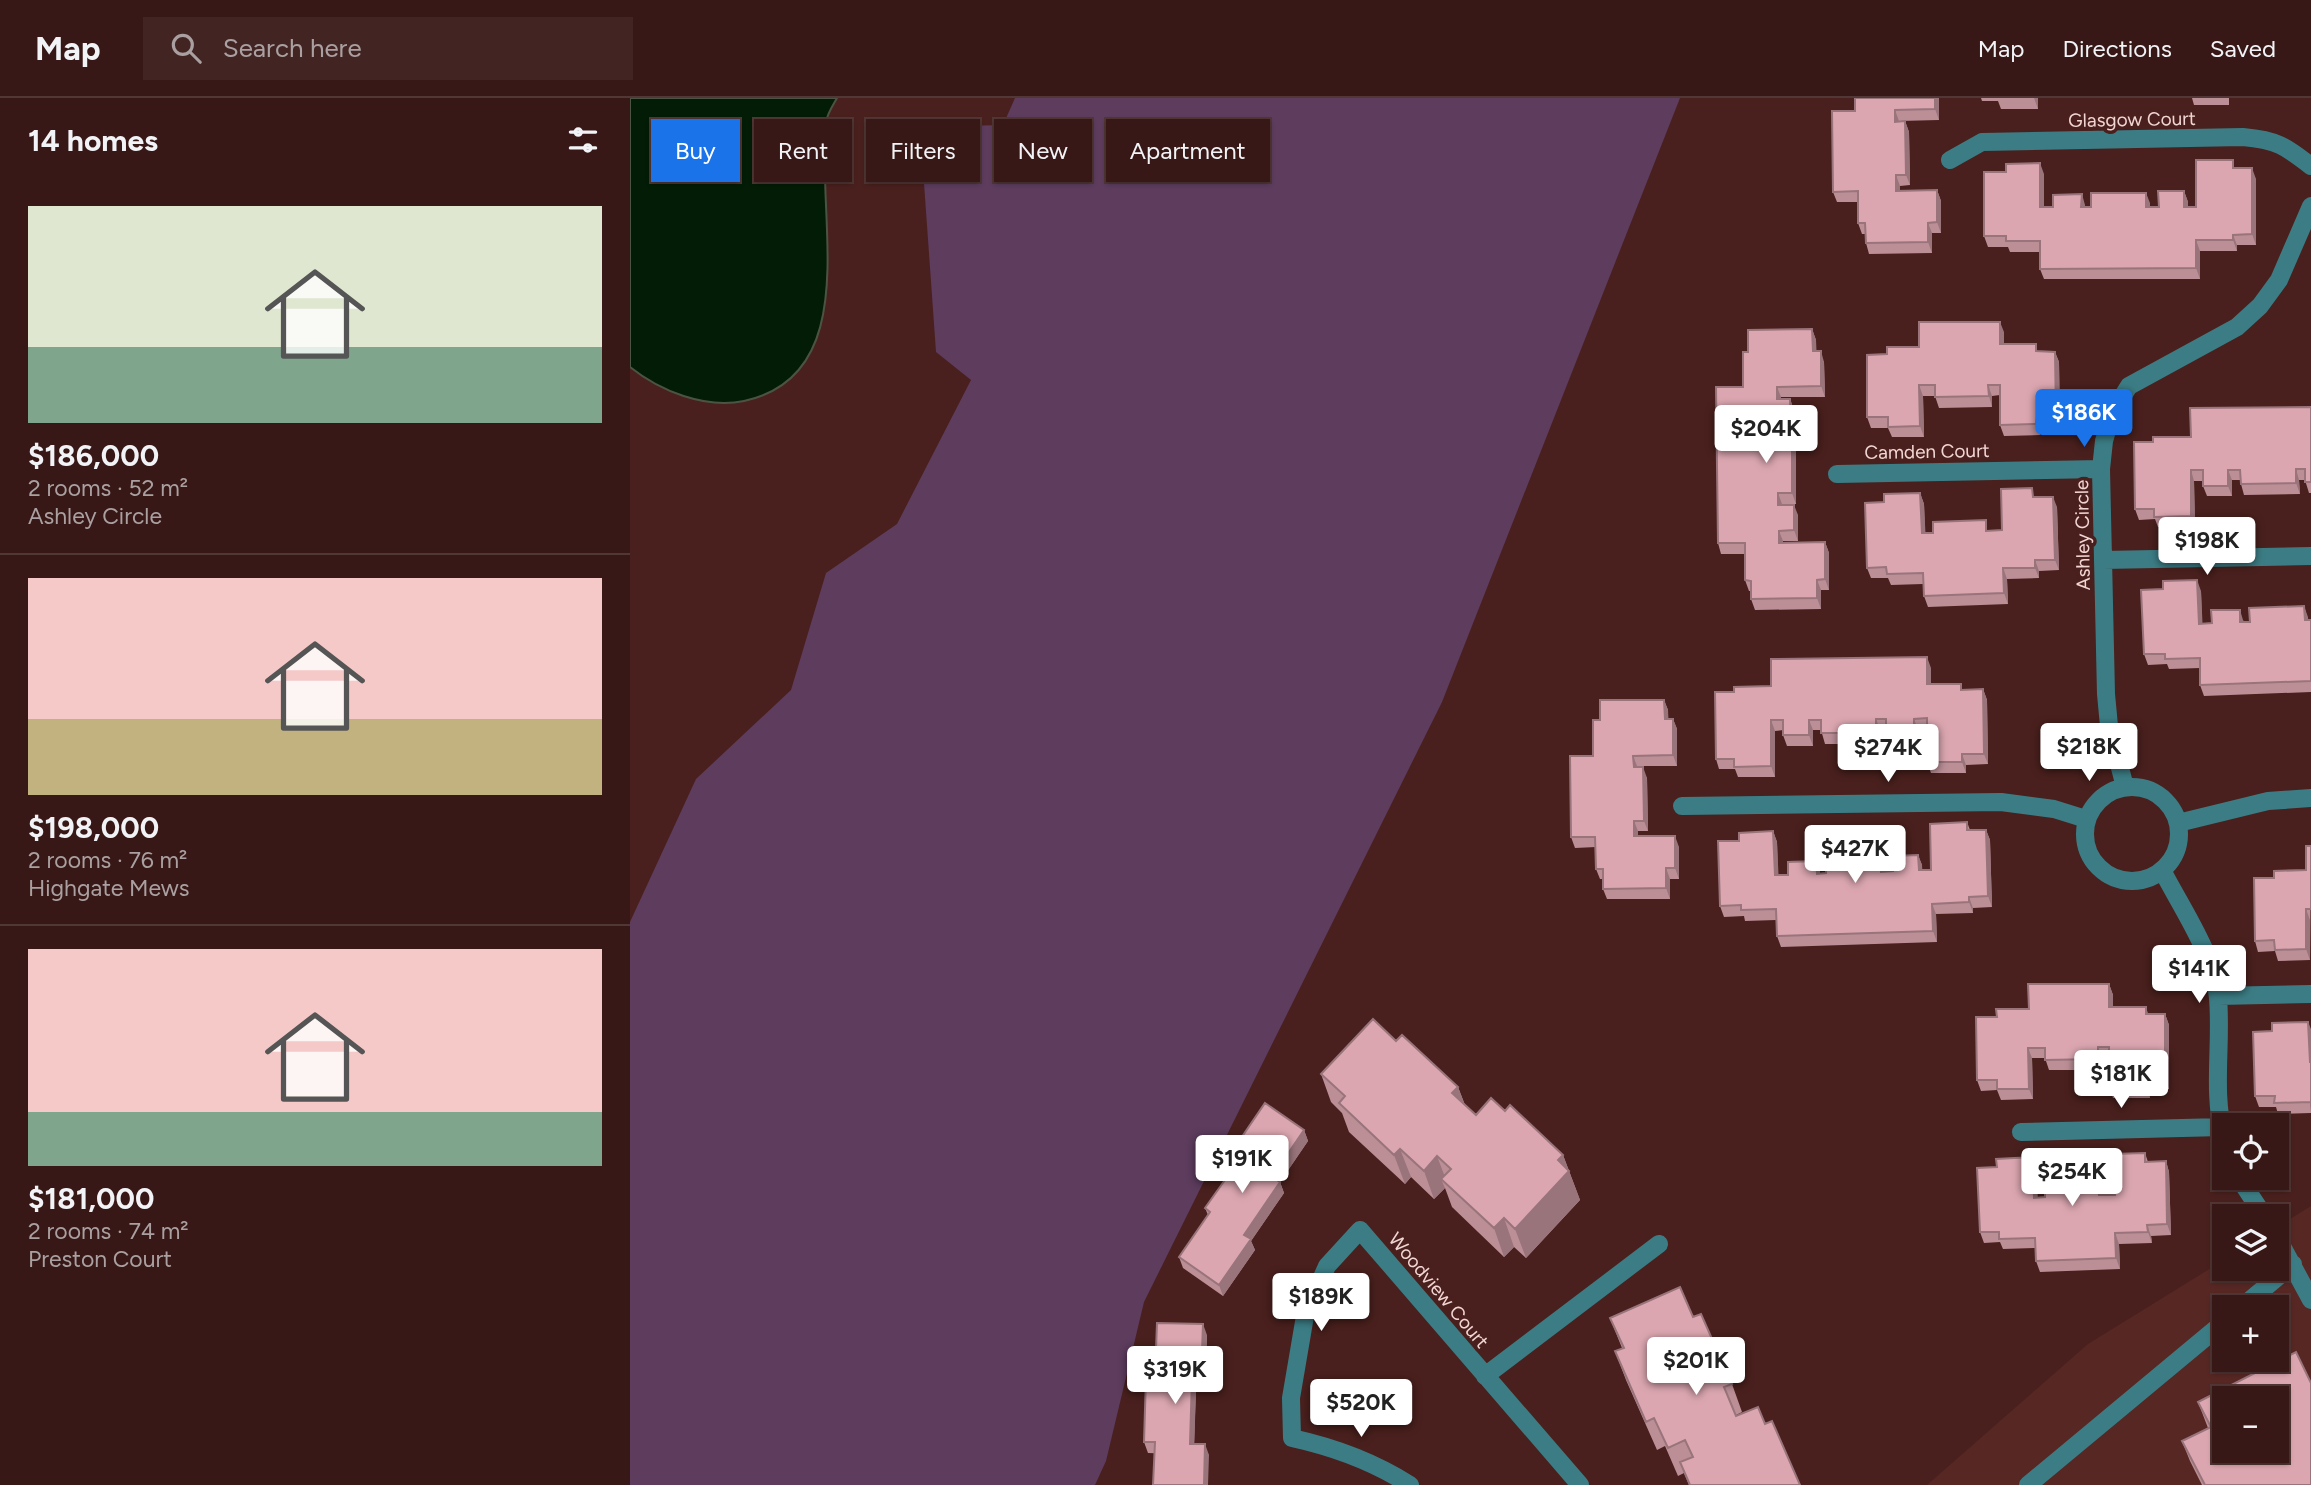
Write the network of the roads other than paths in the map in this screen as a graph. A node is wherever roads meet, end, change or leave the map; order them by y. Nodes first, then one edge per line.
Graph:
1 (1950, 160) dead end
2 (2311, 166) edge
3 (2311, 206) edge
4 (2101, 469) junction
5 (1837, 474) dead end
6 (2311, 556) edge
7 (2103, 560) junction
8 (2125, 787) junction
9 (2311, 798) edge
10 (1682, 806) dead end
11 (2086, 819) junction
12 (2178, 823) junction
13 (2162, 870) junction
14 (2311, 995) edge
15 (2218, 996) junction
16 (2220, 1113) edge
17 (2021, 1132) dead end
18 (2212, 1132) edge
19 (1659, 1244) dead end
20 (2289, 1257) edge
21 (2293, 1264) junction
22 (2256, 1295) edge
23 (2311, 1300) edge
24 (2212, 1332) edge
25 (1485, 1376) junction
26 (1410, 1485) edge
27 (1580, 1485) edge
28 (2028, 1485) edge

1 - 2 street, Glasgow Court
3 - 4 street, Ashley Circle
4 - 5 street, Camden Court
4 - 7 street, Ashley Circle
6 - 7 street
7 - 8 street, Ashley Circle
8 - 11 street
8 - 12 street
9 - 12 street
10 - 11 street
11 - 13 street
12 - 13 street
13 - 15 street
14 - 15 street
15 - 16 street
17 - 18 street
19 - 25 street
20 - 21 street
21 - 22 street
21 - 23 street
24 - 28 street
25 - 26 street, Woodview Court
25 - 27 street, Woodview Court

